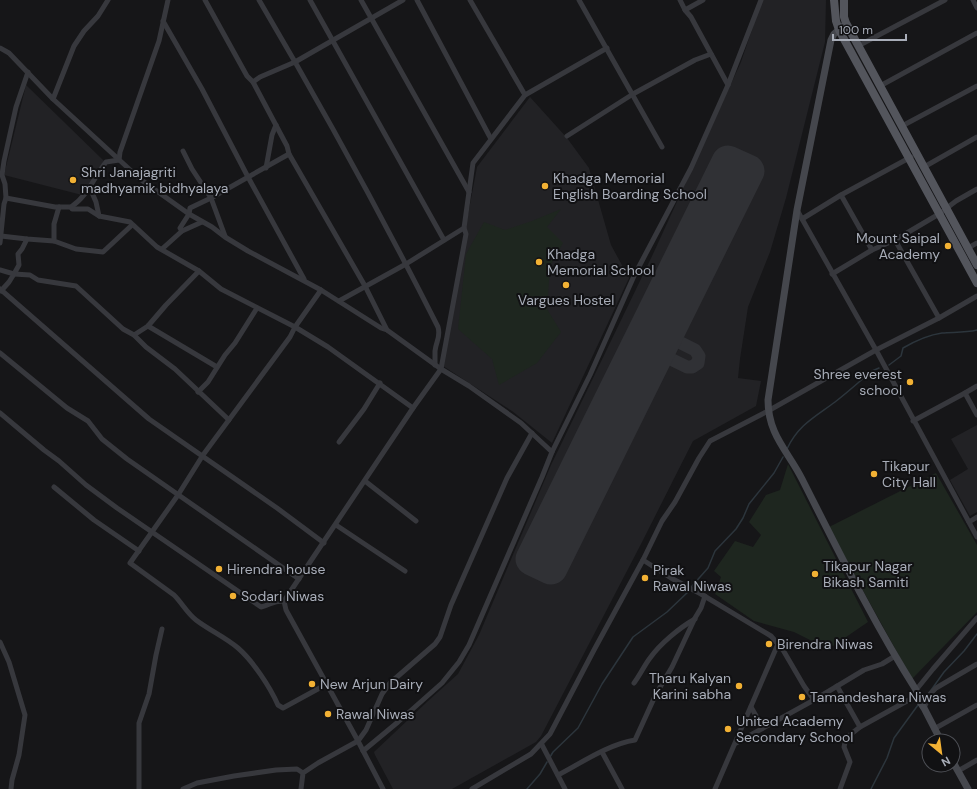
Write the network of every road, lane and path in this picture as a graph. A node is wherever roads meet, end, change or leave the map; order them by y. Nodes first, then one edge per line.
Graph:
1 (108, 0) edge
2 (168, 0) edge
3 (205, 0) edge
4 (259, 0) edge
5 (310, 0) edge
6 (361, 0) edge
7 (403, 0) edge
8 (417, 0) edge
9 (470, 0) edge
10 (579, 0) edge
11 (680, 0) edge
12 (702, 0) edge
13 (760, 0) edge
14 (834, 0) edge
15 (844, 0) edge
16 (945, 0) edge
17 (973, 0) edge
18 (977, 8) edge
19 (685, 10) junction
20 (372, 19) junction
21 (163, 21) junction
22 (846, 23) junction
23 (839, 30) junction
24 (977, 33) edge
25 (333, 40) junction
26 (858, 46) junction
27 (0, 48) edge
28 (607, 48) junction
29 (711, 54) junction
30 (295, 62) junction
31 (28, 72) junction
32 (253, 82) junction
33 (728, 85) junction
34 (880, 86) junction
35 (977, 86) edge
36 (633, 94) junction
37 (525, 96) junction
38 (53, 100) junction
39 (276, 126) junction
40 (902, 126) junction
41 (567, 136) dead end
42 (977, 137) edge
43 (491, 139) junction
44 (662, 147) dead end
45 (183, 151) dead end
46 (289, 154) junction
47 (918, 154) junction
48 (909, 158) junction
49 (119, 160) junction
50 (924, 167) junction
51 (266, 168) junction
52 (248, 177) junction
53 (90, 188) junction
54 (977, 189) edge
55 (469, 192) junction
56 (841, 195) junction
57 (6, 198) junction
58 (211, 198) junction
59 (59, 207) junction
60 (71, 207) junction
61 (947, 208) junction
62 (797, 210) junction
63 (189, 214) junction
64 (939, 214) junction
65 (99, 216) junction
66 (802, 219) junction
67 (202, 222) junction
68 (132, 225) junction
69 (464, 228) junction
70 (182, 231) junction
71 (2, 236) junction
72 (225, 237) junction
73 (27, 239) junction
74 (54, 240) junction
75 (444, 240) junction
76 (895, 240) junction
77 (0, 243) edge
78 (977, 243) edge
79 (968, 248) junction
80 (162, 249) junction
81 (872, 250) junction
82 (406, 264) junction
83 (977, 264) edge
84 (0, 270) edge
85 (199, 271) junction
86 (14, 274) junction
87 (832, 274) junction
88 (304, 280) junction
89 (977, 283) edge
90 (365, 286) junction
91 (1, 290) edge
92 (321, 290) junction
93 (977, 296) edge
94 (339, 300) junction
95 (257, 308) junction
96 (939, 318) junction
97 (148, 326) junction
98 (295, 327) junction
99 (387, 330) junction
100 (134, 335) junction
101 (876, 350) junction
102 (0, 353) edge
103 (435, 365) junction
104 (217, 367) junction
105 (441, 370) junction
106 (380, 383) junction
107 (977, 386) edge
108 (198, 392) junction
109 (965, 393) junction
110 (413, 408) junction
111 (768, 411) junction
112 (0, 413) edge
113 (977, 415) edge
114 (229, 420) junction
115 (913, 421) junction
116 (532, 433) junction
117 (339, 442) dead end
118 (552, 452) junction
119 (203, 455) junction
120 (365, 482) junction
121 (54, 487) dead end
122 (178, 495) junction
123 (977, 517) edge
124 (416, 521) dead end
125 (969, 522) junction
126 (336, 525) junction
127 (152, 532) junction
128 (977, 537) edge
129 (324, 543) junction
130 (138, 551) junction
131 (643, 560) junction
132 (405, 571) dead end
133 (299, 579) junction
134 (705, 596) junction
135 (284, 601) junction
136 (977, 618) edge
137 (695, 619) junction
138 (162, 629) dead end
139 (0, 642) edge
140 (778, 644) junction
141 (895, 656) junction
142 (977, 664) edge
143 (634, 683) dead end
144 (327, 684) junction
145 (837, 686) junction
146 (916, 693) junction
147 (814, 700) junction
148 (977, 705) edge
149 (751, 707) junction
150 (924, 708) junction
151 (860, 727) junction
152 (763, 728) junction
153 (934, 729) junction
154 (936, 733) edge
155 (358, 741) junction
156 (542, 744) junction
157 (736, 744) junction
158 (363, 751) junction
159 (602, 752) junction
160 (977, 760) edge
161 (961, 769) edge
162 (303, 773) junction
163 (959, 773) edge
164 (558, 775) junction
165 (480, 786) edge
166 (11, 789) edge
167 (139, 789) edge
168 (183, 789) edge
169 (301, 789) edge
170 (382, 789) edge
171 (472, 789) edge
172 (565, 789) edge
173 (622, 789) edge
174 (715, 789) edge
175 (840, 789) edge
176 (968, 789) edge

1 - 38 street
2 - 21 street
3 - 32 street
4 - 30 street
5 - 25 street
6 - 20 street
7 - 20 street
8 - 43 street
9 - 37 street
10 - 28 street
11 - 19 street
12 - 19 street
13 - 33 street
14 - 23 main road
15 - 22 main road
16 - 26 street
17 - 18 street
19 - 29 street
20 - 25 street
20 - 55 street
21 - 49 street
21 - 52 street
22 - 23 street
22 - 26 main road
23 - 48 main road
23 - 62 street
24 - 34 street
25 - 30 street
25 - 75 street
26 - 34 main road
27 - 31 street
28 - 36 street
28 - 37 street
29 - 33 street
29 - 36 street
30 - 32 street
30 - 82 street
31 - 38 street
31 - 57 street
32 - 39 street
33 - 118 street
34 - 40 main road
35 - 40 street
36 - 41 street
36 - 44 street
37 - 43 street
38 - 49 street
39 - 46 street
39 - 51 street
40 - 47 main road
42 - 50 street
43 - 55 street
45 - 58 street
46 - 51 street
46 - 90 street
47 - 48 street
47 - 50 main road
48 - 56 street
48 - 64 main road
49 - 53 street
49 - 63 street
50 - 61 main road
51 - 52 street
52 - 58 street
52 - 88 street
53 - 60 street
53 - 65 street
54 - 61 street
55 - 69 street
56 - 66 street
56 - 81 street
57 - 59 street
57 - 71 street
58 - 63 street
58 - 72 street
59 - 60 street
59 - 74 street
60 - 65 street
61 - 64 street
61 - 79 main road
62 - 66 street
62 - 111 street
63 - 67 street
63 - 70 street
64 - 76 street
64 - 89 main road
65 - 68 street
66 - 87 street
67 - 70 street
67 - 72 street
68 - 74 street
68 - 80 street
69 - 75 street
69 - 105 street
70 - 80 street
71 - 73 street
71 - 77 street
72 - 88 street
73 - 74 street
73 - 86 street
75 - 82 street
76 - 81 street
76 - 96 street
78 - 79 street
79 - 83 main road
80 - 85 street
81 - 87 street
82 - 90 street
82 - 103 street
84 - 86 street
85 - 95 street
85 - 97 street
86 - 91 street
86 - 100 street
87 - 101 street
88 - 92 street
90 - 94 street
90 - 99 street
91 - 119 street
92 - 94 street
92 - 98 street
93 - 96 street
94 - 99 street
95 - 98 street
95 - 104 street
96 - 101 street
97 - 100 street
97 - 104 street
98 - 106 street
98 - 114 street
99 - 103 street
100 - 108 street
101 - 111 street
101 - 115 street
102 - 122 street
103 - 105 street
104 - 108 street
105 - 110 street
105 - 116 street
106 - 110 street
106 - 117 street
107 - 109 street
108 - 114 street
109 - 113 street
109 - 115 street
110 - 120 street
111 - 131 street
111 - 141 street
112 - 127 street
114 - 119 street
115 - 125 street
116 - 118 street
116 - 155 street
118 - 158 street
119 - 122 street
119 - 129 street
120 - 124 street
120 - 126 street
121 - 130 street
122 - 127 street
122 - 133 street
123 - 125 street
125 - 128 street
126 - 129 street
126 - 132 street
127 - 130 street
127 - 135 street
129 - 133 street
130 - 144 street
131 - 134 street
131 - 156 street
133 - 135 street
134 - 137 street
134 - 140 street
135 - 144 street
136 - 146 street
137 - 143 street
137 - 159 street
138 - 167 street
139 - 166 street
140 - 147 street
140 - 149 street
141 - 145 street
141 - 146 street
142 - 150 street
144 - 155 street
145 - 147 street
145 - 151 street
146 - 150 street
146 - 151 street
147 - 152 street
148 - 153 street
149 - 152 street
149 - 157 street
150 - 153 street
151 - 175 street
152 - 157 street
153 - 154 street
155 - 158 street
155 - 162 street
156 - 164 street
156 - 165 street
157 - 174 street
158 - 170 street
159 - 164 street
159 - 173 street
160 - 161 street
162 - 168 street
162 - 169 street
163 - 176 street
164 - 172 street
165 - 171 street

